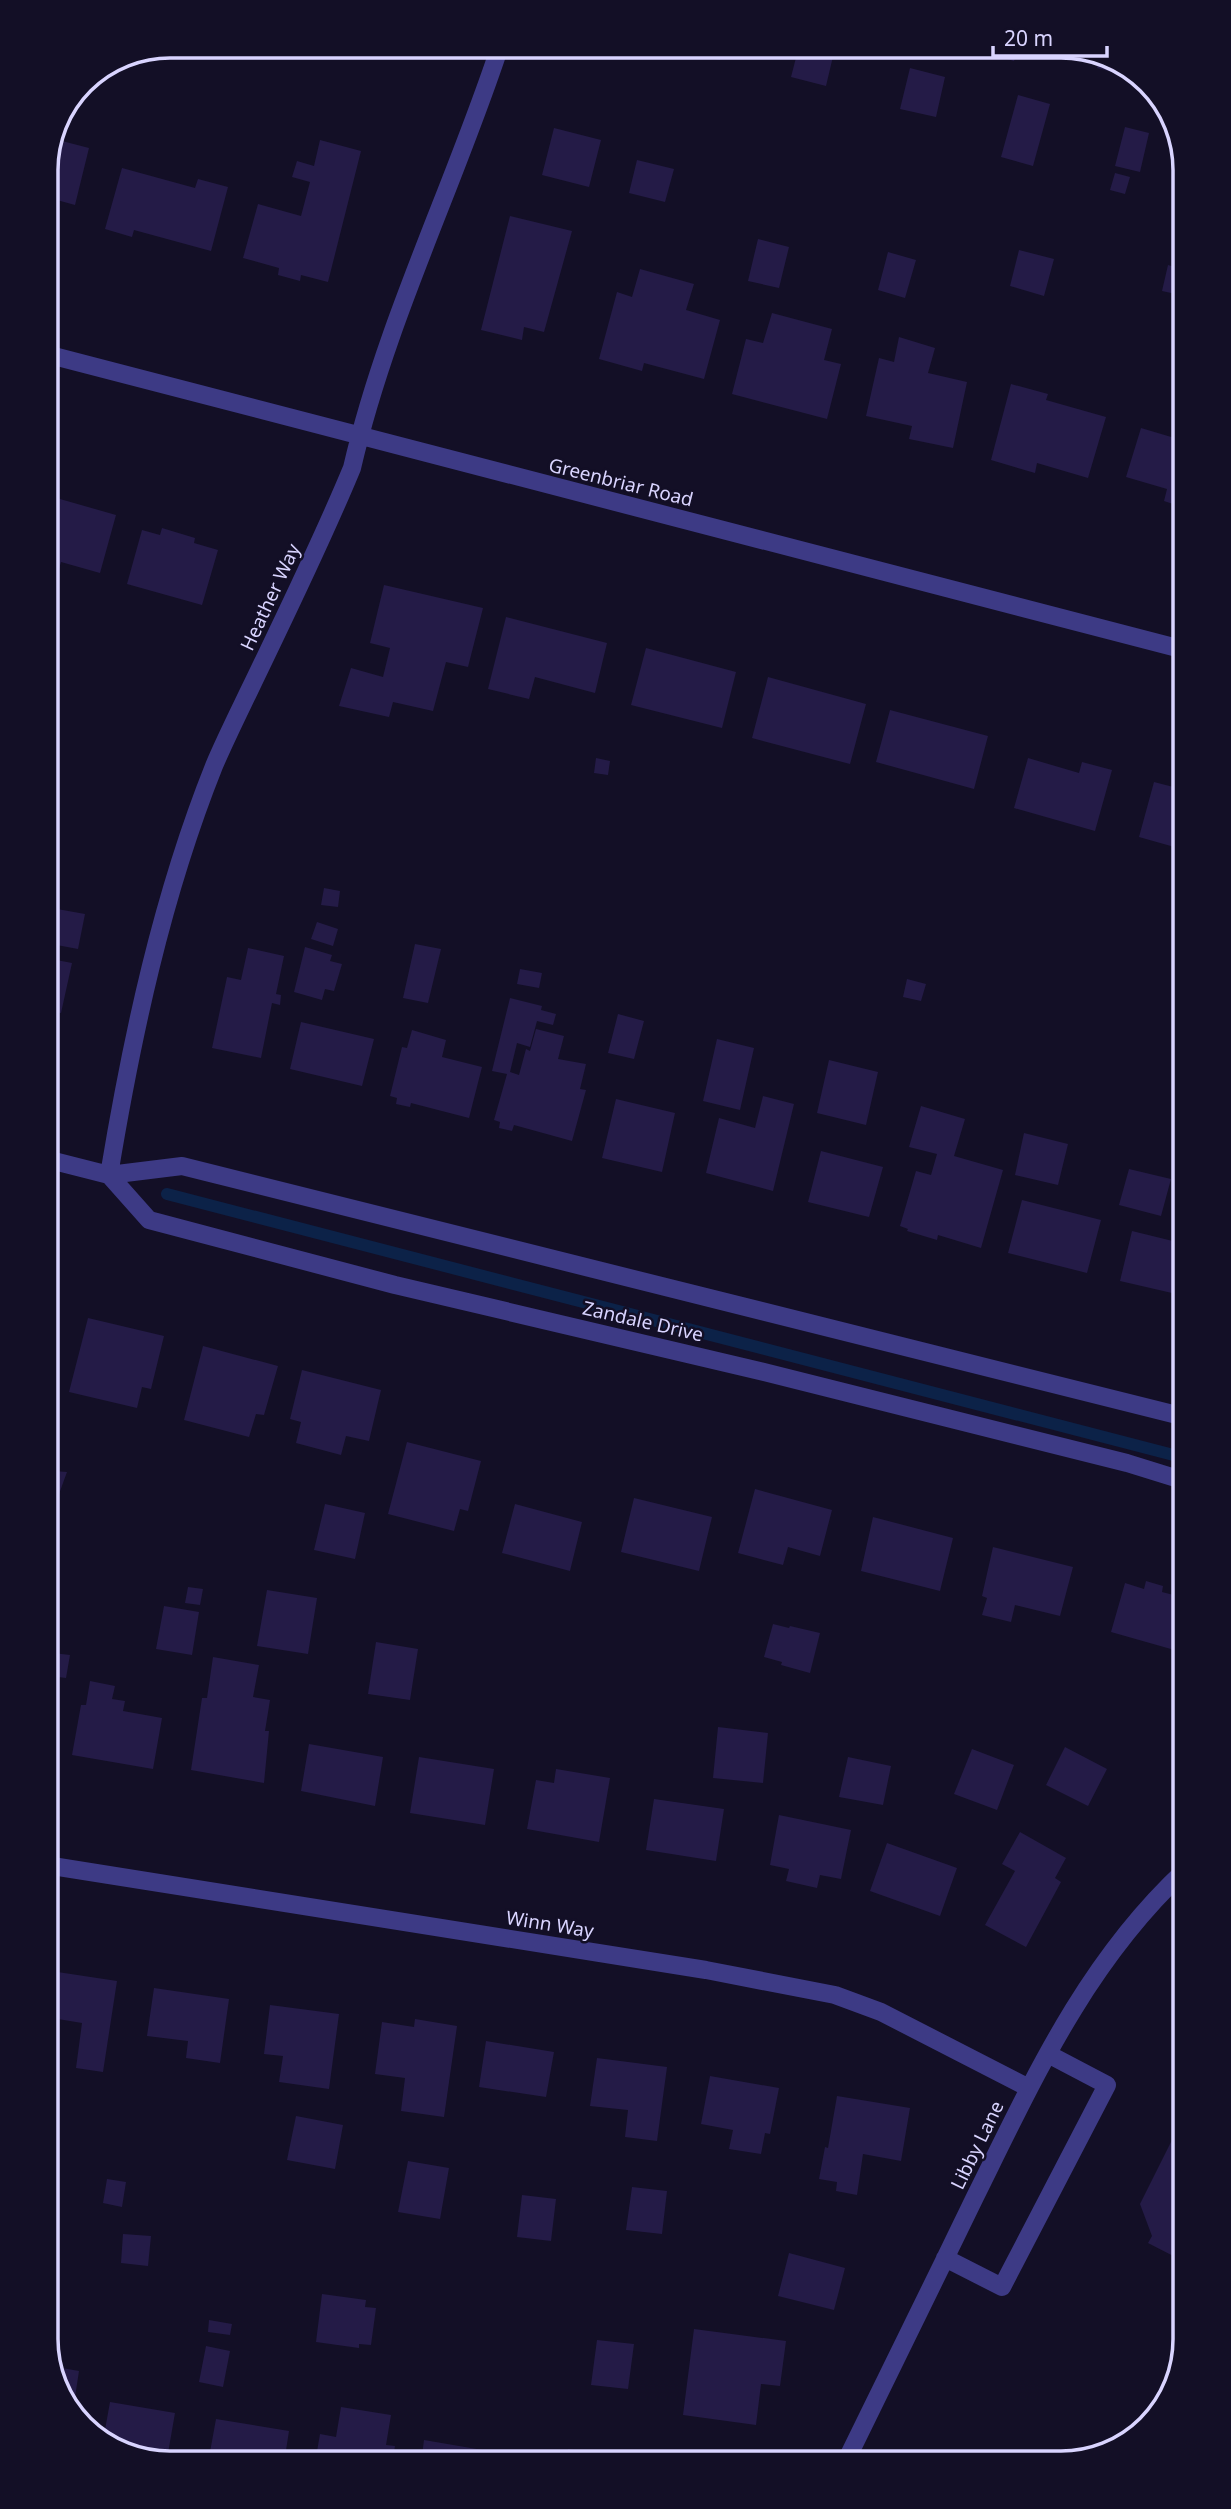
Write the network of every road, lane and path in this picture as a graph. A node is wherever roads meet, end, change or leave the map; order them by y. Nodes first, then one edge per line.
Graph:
1 (495, 58) edge
2 (58, 357) edge
3 (359, 436) junction
4 (1173, 647) edge
5 (58, 1162) edge
6 (108, 1175) junction
7 (1173, 1414) edge
8 (1173, 1477) edge
9 (58, 1867) edge
10 (1173, 1881) edge
11 (1048, 2054) junction
12 (1029, 2088) junction
13 (945, 2258) junction
14 (851, 2451) edge

1 - 3 street, Heather Way
2 - 3 street, Greenbriar Road
3 - 4 street, Greenbriar Road
3 - 6 street, Heather Way
5 - 6 street, Zandale Drive
6 - 7 street, Zandale Drive
6 - 8 street, Zandale Drive
9 - 12 street, Winn Way
10 - 11 street, Libby Lane
11 - 12 street, Libby Lane
11 - 13 street
12 - 13 street, Libby Lane
13 - 14 street, Libby Lane

